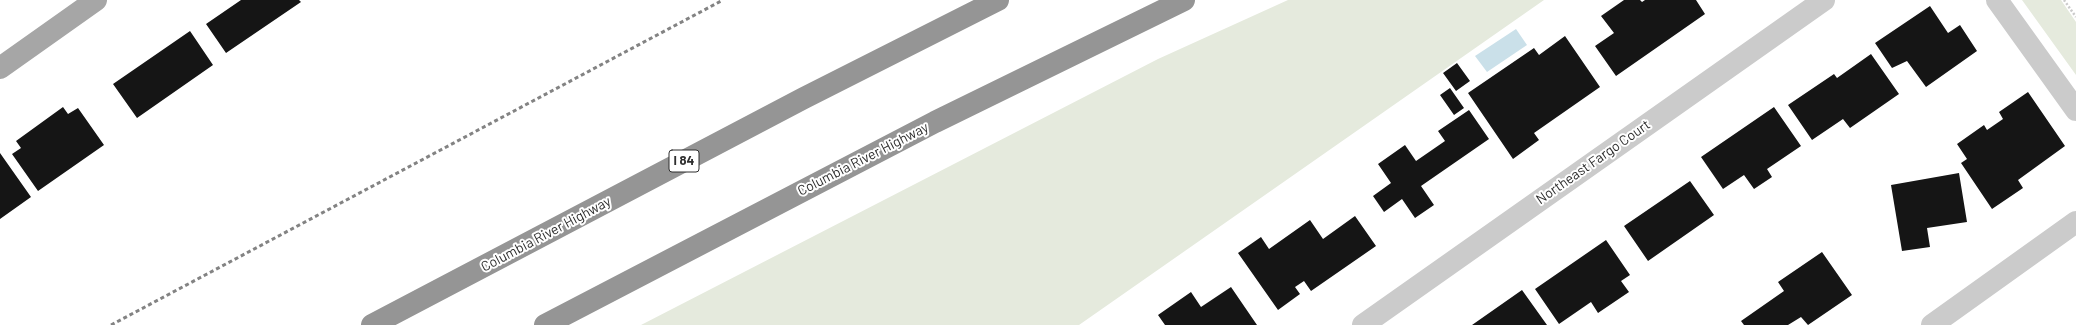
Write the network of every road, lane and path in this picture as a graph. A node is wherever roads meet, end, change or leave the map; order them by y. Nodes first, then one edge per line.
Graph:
1 (96, 0) edge
2 (998, 0) edge
3 (1184, 0) edge
4 (1195, 0) edge
5 (1824, 0) edge
6 (1997, 0) edge
7 (2064, 0) edge
8 (2076, 17) edge
9 (1128, 26) junction
10 (0, 68) edge
11 (2076, 110) edge
12 (2076, 222) edge
13 (372, 325) edge
14 (545, 325) edge
15 (1362, 325) edge
16 (1932, 325) edge

1 - 10 main road
2 - 13 highway, Columbia River Highway / I 84
3 - 9 highway, Columbia River Highway
4 - 9 highway
5 - 15 street, Northeast Fargo Court
6 - 11 street
7 - 8 path
9 - 14 highway, Columbia River Highway
12 - 16 street

